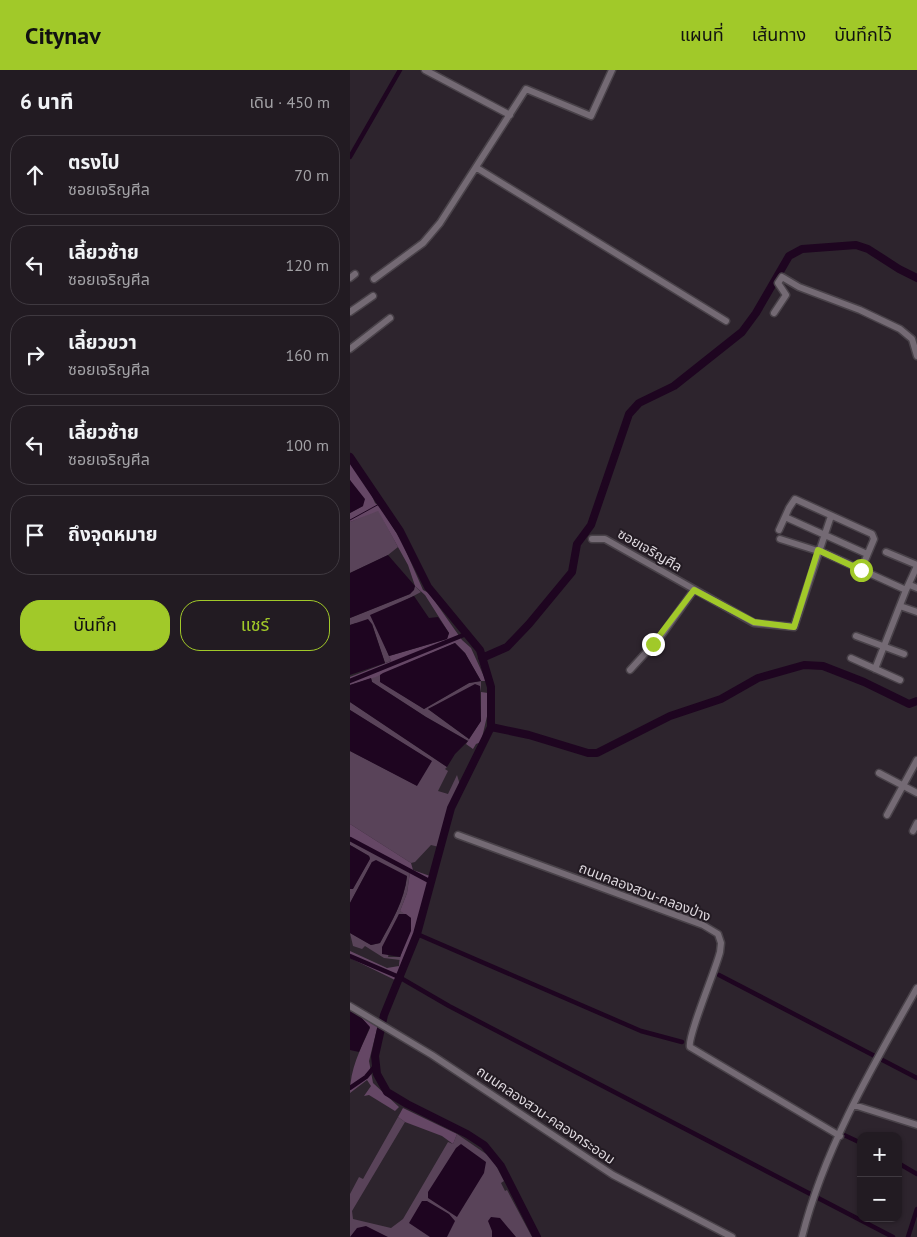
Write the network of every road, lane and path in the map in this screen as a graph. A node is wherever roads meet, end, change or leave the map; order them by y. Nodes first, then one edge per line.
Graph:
1 (425, 70) edge
2 (612, 70) edge
3 (510, 115) junction
4 (477, 168) junction
5 (374, 279) dead end
6 (372, 296) dead end
7 (350, 312) edge
8 (774, 313) dead end
9 (390, 318) dead end
10 (726, 321) dead end
11 (350, 349) edge
12 (917, 356) edge
13 (831, 516) junction
14 (784, 517) junction
15 (779, 530) dead end
16 (823, 535) junction
17 (592, 539) dead end
18 (780, 539) dead end
19 (818, 551) junction
20 (886, 552) dead end
21 (868, 554) junction
22 (917, 566) edge
23 (861, 570) junction
24 (908, 587) junction
25 (917, 588) edge
26 (694, 590) junction
27 (900, 606) junction
28 (917, 612) edge
29 (856, 636) dead end
30 (884, 647) junction
31 (904, 654) dead end
32 (851, 658) dead end
33 (875, 669) junction
34 (630, 670) dead end
35 (900, 680) dead end
36 (917, 760) edge
37 (879, 773) dead end
38 (903, 786) junction
39 (917, 793) edge
40 (887, 815) dead end
41 (917, 823) edge
42 (913, 831) dead end
43 (458, 835) dead end
44 (917, 988) edge
45 (350, 1006) edge
46 (854, 1105) junction
47 (917, 1125) edge
48 (840, 1136) junction
49 (730, 1236) edge
50 (802, 1237) edge

1 - 3 street
2 - 3 street
3 - 4 street
4 - 5 street
4 - 10 street
6 - 7 street
8 - 12 street
9 - 11 street
13 - 14 street
13 - 16 street
13 - 21 street
14 - 15 street
14 - 16 street
16 - 19 street
16 - 21 street
17 - 26 street, ซอยเจริญศีล
18 - 19 street
19 - 23 street
19 - 26 street, ซอยเจริญศีล
20 - 22 street
21 - 23 street
22 - 24 street
23 - 24 street
24 - 25 street
24 - 27 street
26 - 34 street
27 - 28 street
27 - 30 street
29 - 30 street
30 - 31 street
30 - 33 street
32 - 33 street
33 - 35 street
36 - 38 street
37 - 38 street
38 - 39 street
38 - 40 street
41 - 42 street
43 - 48 street, ถนนคลองสวน-คลองป่าง
44 - 46 street
45 - 49 street, ถนนคลองสวน-คลองกระออม
46 - 47 street
46 - 48 street
48 - 50 street

